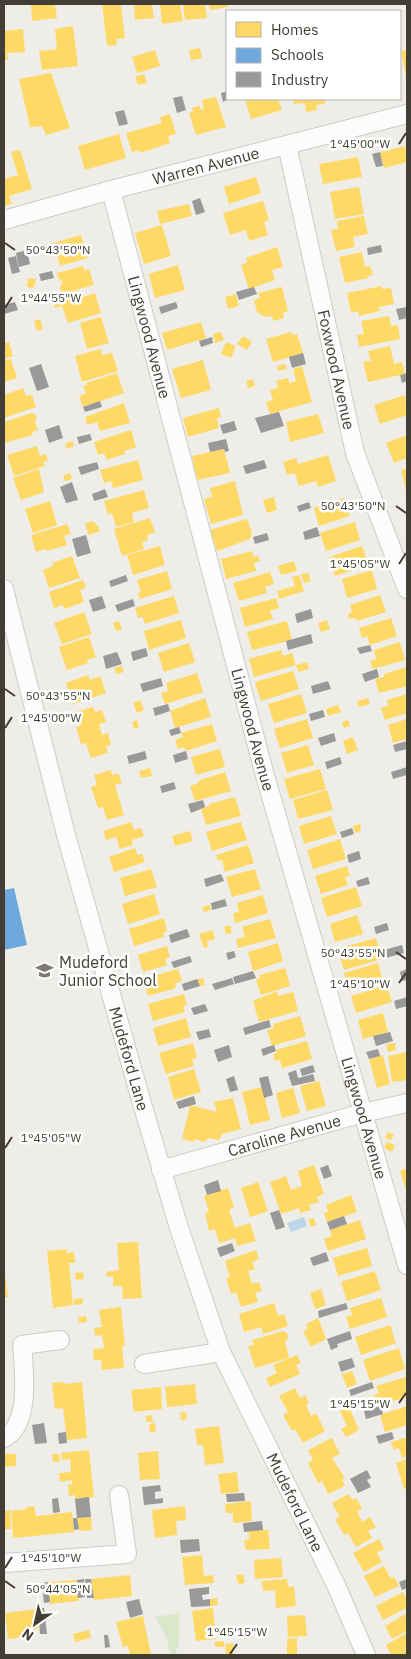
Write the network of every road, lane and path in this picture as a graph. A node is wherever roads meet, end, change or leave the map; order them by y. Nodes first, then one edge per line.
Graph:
1 (407, 114) edge
2 (287, 145) junction
3 (112, 190) junction
4 (4, 220) edge
5 (4, 589) edge
6 (407, 589) edge
7 (407, 1103) edge
8 (363, 1113) junction
9 (161, 1170) junction
10 (407, 1265) edge
11 (60, 1340) dead end
12 (221, 1352) junction
13 (144, 1364) dead end
14 (4, 1438) edge
15 (119, 1495) dead end
16 (4, 1563) edge
17 (366, 1655) edge

1 - 2 street, Warren Avenue
2 - 3 street, Warren Avenue
2 - 6 street, Foxwood Avenue
3 - 4 street, Warren Avenue
3 - 8 street, Lingwood Avenue
5 - 9 street, Mudeford Lane
7 - 8 street, Caroline Avenue
8 - 9 street, Caroline Avenue
8 - 10 street, Lingwood Avenue
9 - 12 street, Mudeford Lane
11 - 14 street
12 - 13 street
12 - 17 street, Mudeford Lane
15 - 16 street

